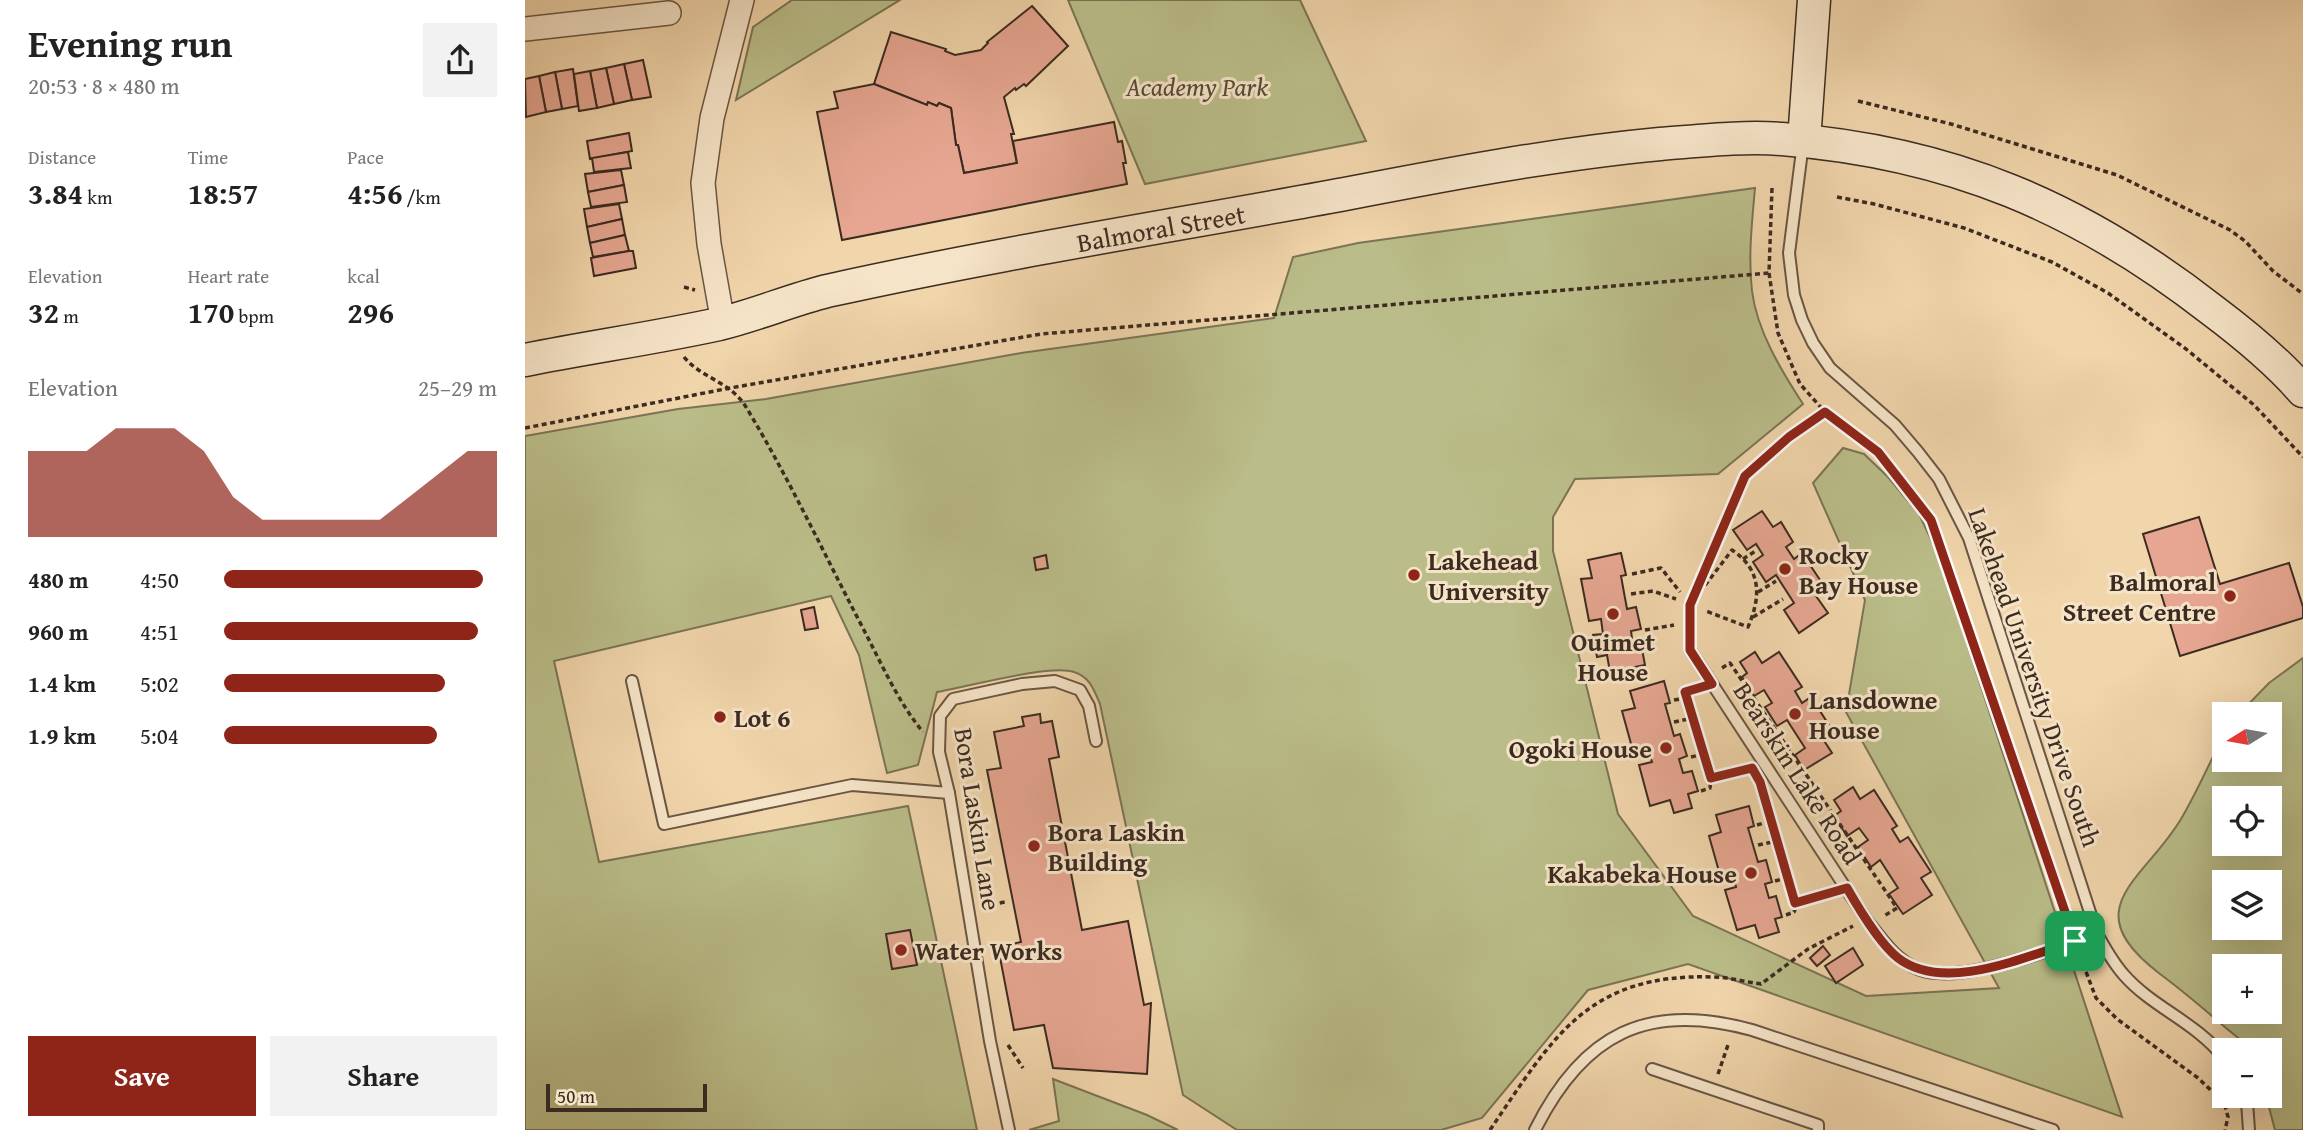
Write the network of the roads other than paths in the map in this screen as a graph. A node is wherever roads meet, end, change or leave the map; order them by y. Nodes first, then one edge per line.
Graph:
1 (742, 0) edge
2 (1814, 0) edge
3 (669, 13) dead end
4 (525, 29) edge
5 (1804, 141) junction
6 (723, 323) junction
7 (525, 360) edge
8 (2303, 391) edge
9 (1690, 605) road end
10 (632, 681) dead end
11 (1096, 741) dead end
12 (949, 793) junction
13 (2097, 934) junction
14 (2212, 1043) edge
15 (1652, 1069) dead end
16 (2247, 1108) edge
17 (1009, 1130) edge
18 (1535, 1130) edge
19 (1818, 1130) edge
20 (2053, 1130) edge
21 (2249, 1130) edge

1 - 6 street
2 - 5 main road
3 - 4 street
5 - 6 main road, Balmoral Street
5 - 8 main road, Balmoral Street
5 - 13 lane, Lakehead University Drive South
6 - 7 main road, Balmoral Street
9 - 13 lane, Bearskin Lake Road
10 - 12 lane
11 - 12 lane, Bora Laskin Lane
12 - 17 lane, Bora Laskin Lane
13 - 14 lane, Lakehead University Drive South
15 - 19 lane
16 - 21 lane
18 - 20 lane

